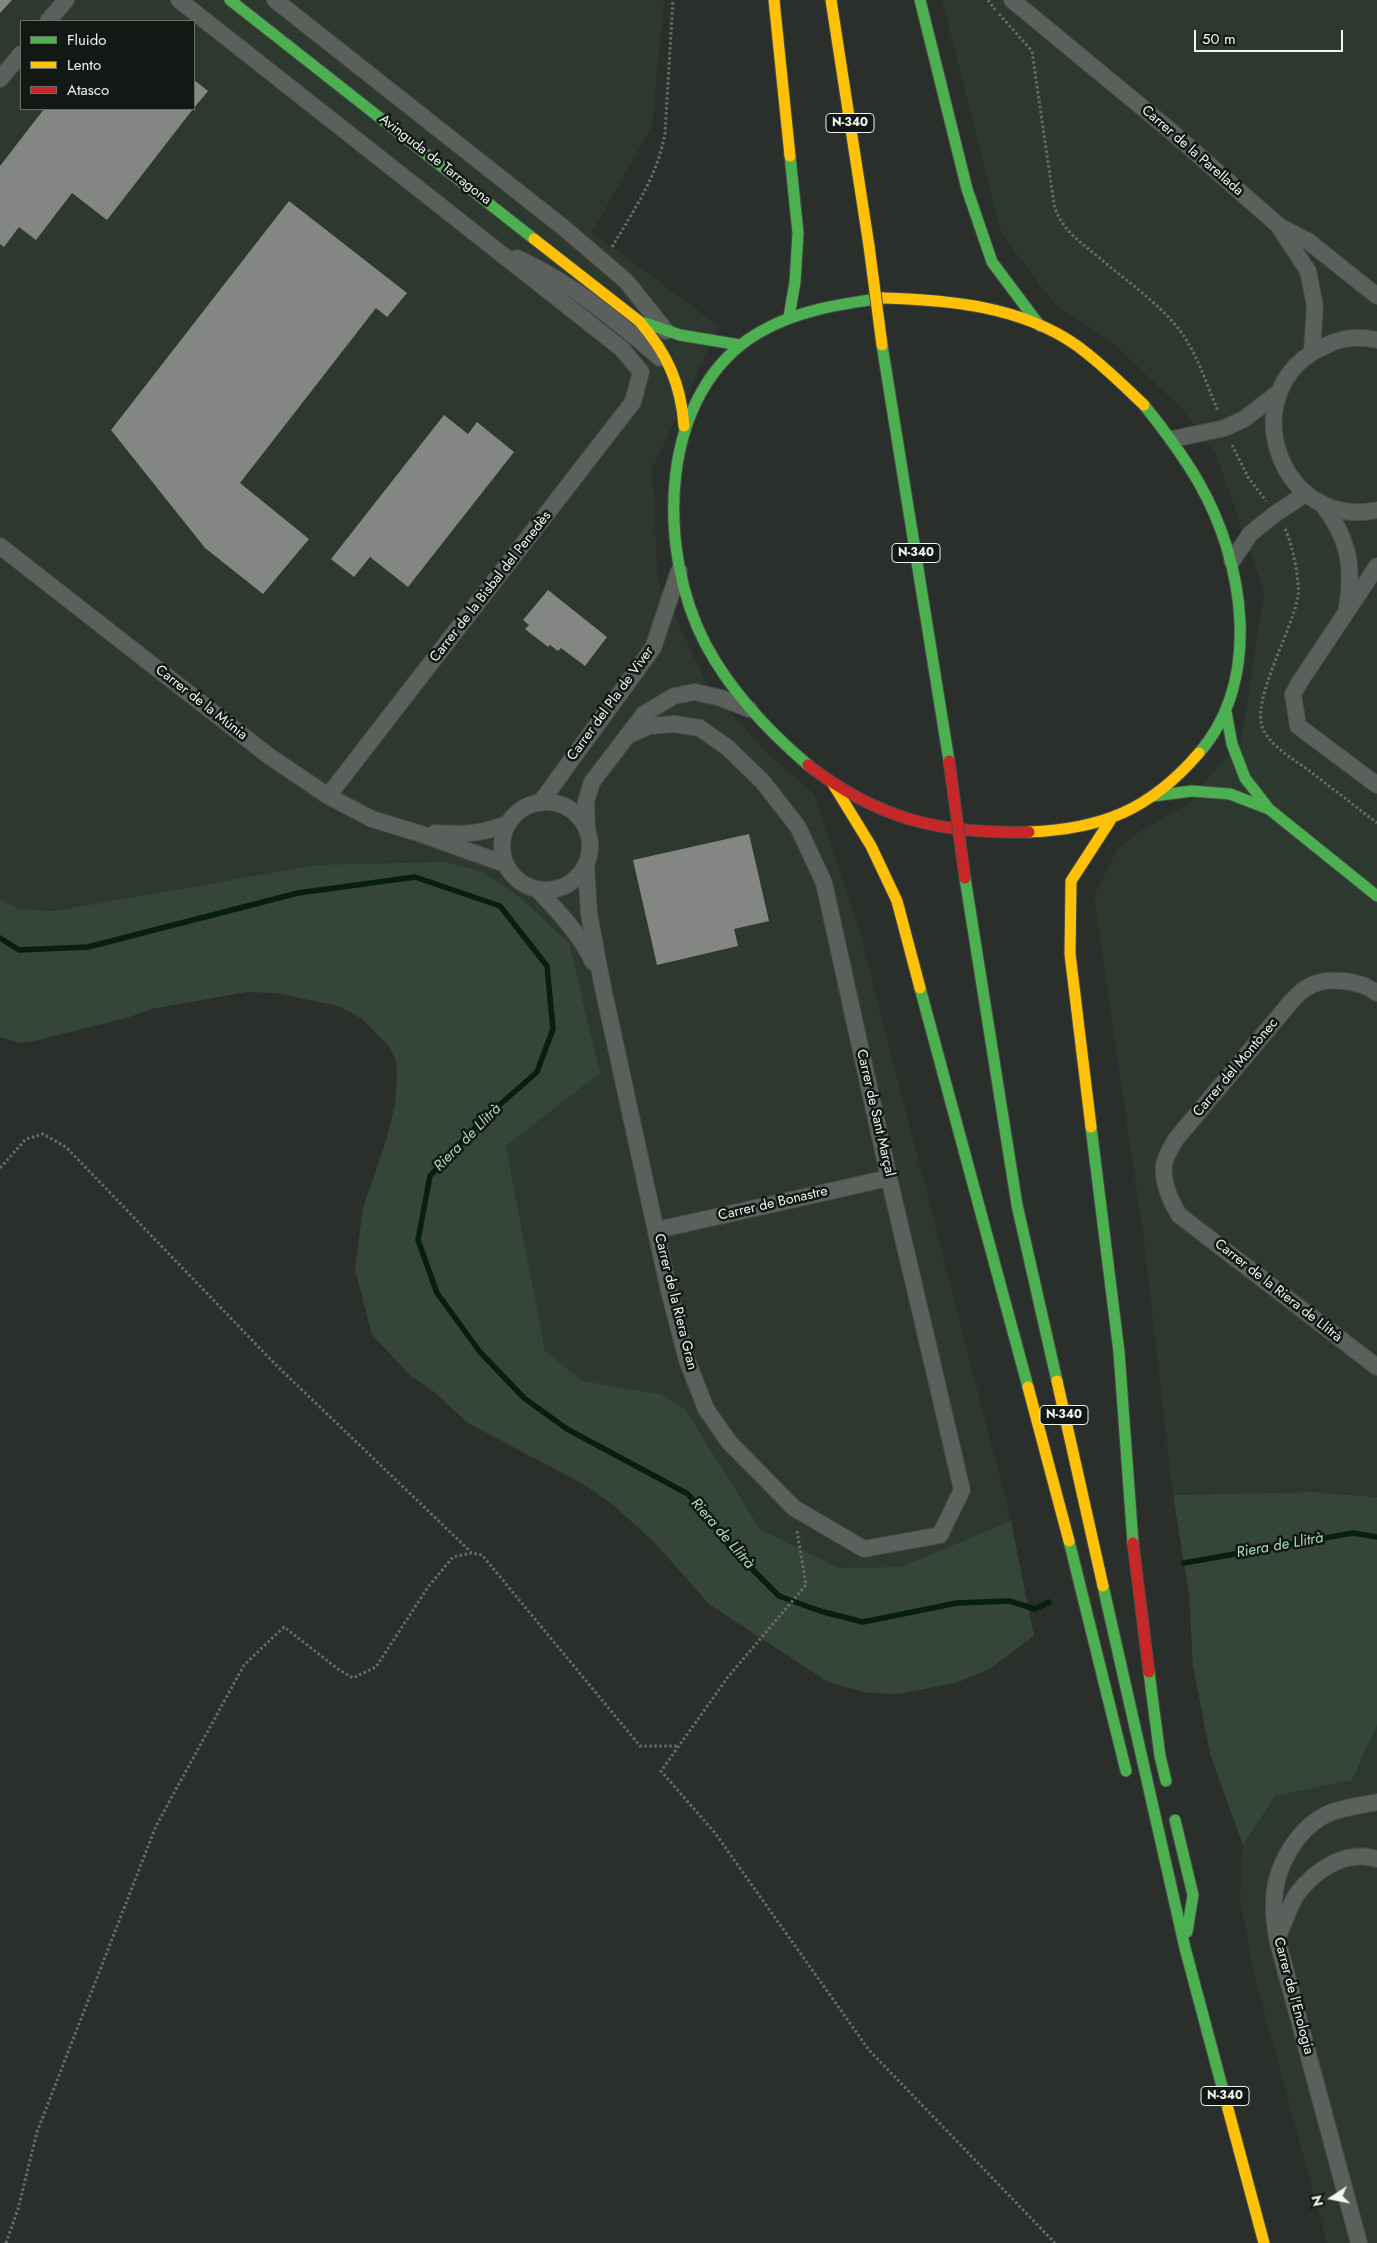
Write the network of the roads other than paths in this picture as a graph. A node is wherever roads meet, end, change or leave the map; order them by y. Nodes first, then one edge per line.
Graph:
1 (66, 0) edge
2 (179, 0) edge
3 (230, 0) edge
4 (275, 0) edge
5 (774, 0) edge
6 (831, 0) edge
7 (920, 0) edge
8 (1012, 0) edge
9 (49, 20) edge
10 (20, 55) edge
11 (0, 79) edge
12 (1279, 226) junction
13 (492, 247) junction
14 (1377, 296) edge
15 (789, 317) junction
16 (639, 321) junction
17 (1040, 326) junction
18 (667, 333) junction
19 (1377, 340) edge
20 (740, 345) junction
21 (1312, 351) junction
22 (673, 368) junction
23 (1278, 393) junction
24 (684, 430) junction
25 (1173, 439) junction
26 (1306, 494) junction
27 (1323, 505) junction
28 (1377, 510) edge
29 (0, 546) edge
30 (1232, 561) junction
31 (1377, 566) edge
32 (679, 571) junction
33 (1346, 614) junction
34 (749, 709) junction
35 (1226, 712) junction
36 (627, 736) junction
37 (833, 784) junction
38 (1377, 785) edge
39 (328, 796) junction
40 (1152, 796) junction
41 (540, 803) junction
42 (1269, 809) junction
43 (1110, 821) junction
44 (509, 823) junction
45 (586, 830) junction
46 (418, 833) junction
47 (505, 864) junction
48 (586, 864) junction
49 (537, 889) junction
50 (1377, 896) edge
51 (602, 983) junction
52 (1374, 991) edge
53 (889, 1178) junction
54 (1179, 1215) joint
55 (657, 1230) junction
56 (1377, 1367) edge
57 (864, 1549) joint
58 (1128, 1781) dead end
59 (1169, 1794) dead end
60 (1377, 1802) edge
61 (1173, 1812) dead end
62 (1377, 1859) edge
63 (1164, 1915) dead end
64 (1278, 1939) junction
65 (1185, 1948) junction
66 (1264, 2243) edge
67 (1359, 2243) edge

1 - 9 street
2 - 13 street
3 - 16 main road, Avinguda de Tarragona
4 - 18 street, Avinguda de Tarragona
5 - 15 main road
6 - 65 main road, N-340, bridge
7 - 17 main road
8 - 12 street, Carrer de la Parellada
10 - 11 street
12 - 14 street, Carrer de la Parellada
12 - 21 street
13 - 22 street
13 - 39 street, Carrer de la Bisbal del Penedès
15 - 17 main road
15 - 20 main road
16 - 18 main road, Avinguda de Tarragona
16 - 22 main road, Avinguda de Tarragona
17 - 25 main road
18 - 20 main road, Avinguda de Tarragona
19 - 21 street
20 - 24 main road
21 - 23 street
22 - 24 main road, Avinguda de Tarragona
23 - 25 street
23 - 26 street
24 - 32 main road
25 - 30 main road
26 - 27 street
26 - 30 street
27 - 28 street
27 - 33 street
29 - 39 street, Carrer de la Múnia
30 - 35 main road
31 - 33 street
32 - 34 main road
32 - 41 street, Carrer del Pla de Viver
33 - 38 street
34 - 36 street
34 - 37 main road
35 - 40 main road
35 - 42 main road
36 - 45 street
36 - 53 street, Carrer de Sant Marçal
37 - 43 main road
37 - 58 main road
39 - 46 street, Carrer de la Múnia
40 - 42 main road
40 - 43 main road
41 - 44 street
41 - 45 street
42 - 50 main road
43 - 59 main road
44 - 46 street, Carrer de la Múnia
44 - 47 street
45 - 48 street
46 - 47 street, Carrer de la Múnia
47 - 49 street
48 - 49 street
48 - 51 street, Carrer de la Riera Gran
49 - 51 street, Carrer de la Riera Gran
51 - 55 street, Carrer de la Riera Gran
52 - 54 street, Carrer del Montònec
53 - 55 street, Carrer de Bonastre
53 - 57 street, Carrer de Sant Marçal
54 - 56 street, Carrer de la Riera de Llitrà
55 - 57 street, Carrer de la Riera Gran
60 - 64 street, Carrer de l'Enologia
61 - 65 main road
62 - 64 street
63 - 65 main road
64 - 67 street, Carrer de l'Enologia
65 - 66 main road, N-340

